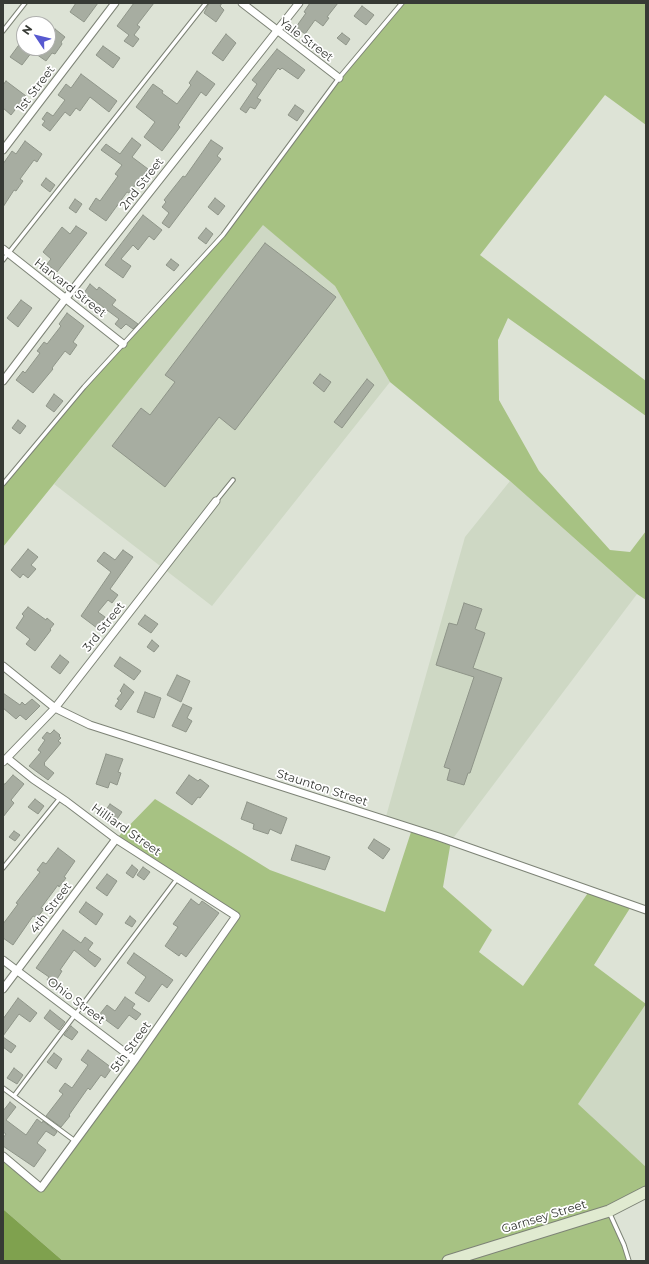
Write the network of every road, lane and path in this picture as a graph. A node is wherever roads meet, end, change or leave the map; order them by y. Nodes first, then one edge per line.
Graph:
1 (25, 3) edge
2 (115, 3) edge
3 (206, 3) edge
4 (242, 3) edge
5 (299, 3) edge
6 (402, 3) edge
7 (3, 31) edge
8 (277, 31) junction
9 (339, 78) junction
10 (3, 150) edge
11 (6, 251) edge
12 (3, 260) edge
13 (66, 298) junction
14 (123, 344) junction
15 (3, 380) edge
16 (233, 480) dead end
17 (3, 484) edge
18 (216, 501) joint
19 (3, 666) edge
20 (55, 708) junction
21 (4, 758) edge
22 (60, 798) junction
23 (116, 839) junction
24 (3, 868) edge
25 (177, 878) junction
26 (646, 910) edge
27 (236, 916) joint
28 (3, 960) edge
29 (18, 971) junction
30 (3, 989) edge
31 (76, 1014) junction
32 (135, 1060) junction
33 (3, 1088) edge
34 (14, 1096) junction
35 (75, 1141) junction
36 (3, 1156) edge
37 (646, 1192) edge
38 (609, 1211) junction
39 (448, 1261) edge
40 (629, 1261) edge

1 - 7 lane
2 - 10 street, 1st Street
3 - 11 lane
4 - 8 street, Yale Street
5 - 8 street, 2nd Street
6 - 9 lane
8 - 9 street, Yale Street
8 - 13 street, 2nd Street
9 - 14 lane
11 - 12 lane
11 - 13 street, Harvard Street
13 - 14 street, Harvard Street
13 - 15 street, 2nd Street
14 - 17 lane
16 - 18 lane
18 - 20 street, 3rd Street
19 - 20 street, Staunton Street
20 - 21 street, 3rd Street
20 - 26 street, Staunton Street
21 - 22 street, Hilliard Street
22 - 23 street, Hilliard Street
22 - 24 lane
23 - 25 street, Hilliard Street
23 - 29 street, 4th Street
25 - 27 street, Hilliard Street
25 - 31 lane
27 - 32 street, 5th Street
28 - 29 street, Ohio Street
29 - 30 street, 4th Street
29 - 31 street, Ohio Street
31 - 32 street, Ohio Street
31 - 34 lane
32 - 35 street, 5th Street
33 - 34 lane
34 - 35 lane
35 - 36 street, 5th Street
37 - 38 street, Garnsey Street
38 - 39 street, Garnsey Street
38 - 40 lane

